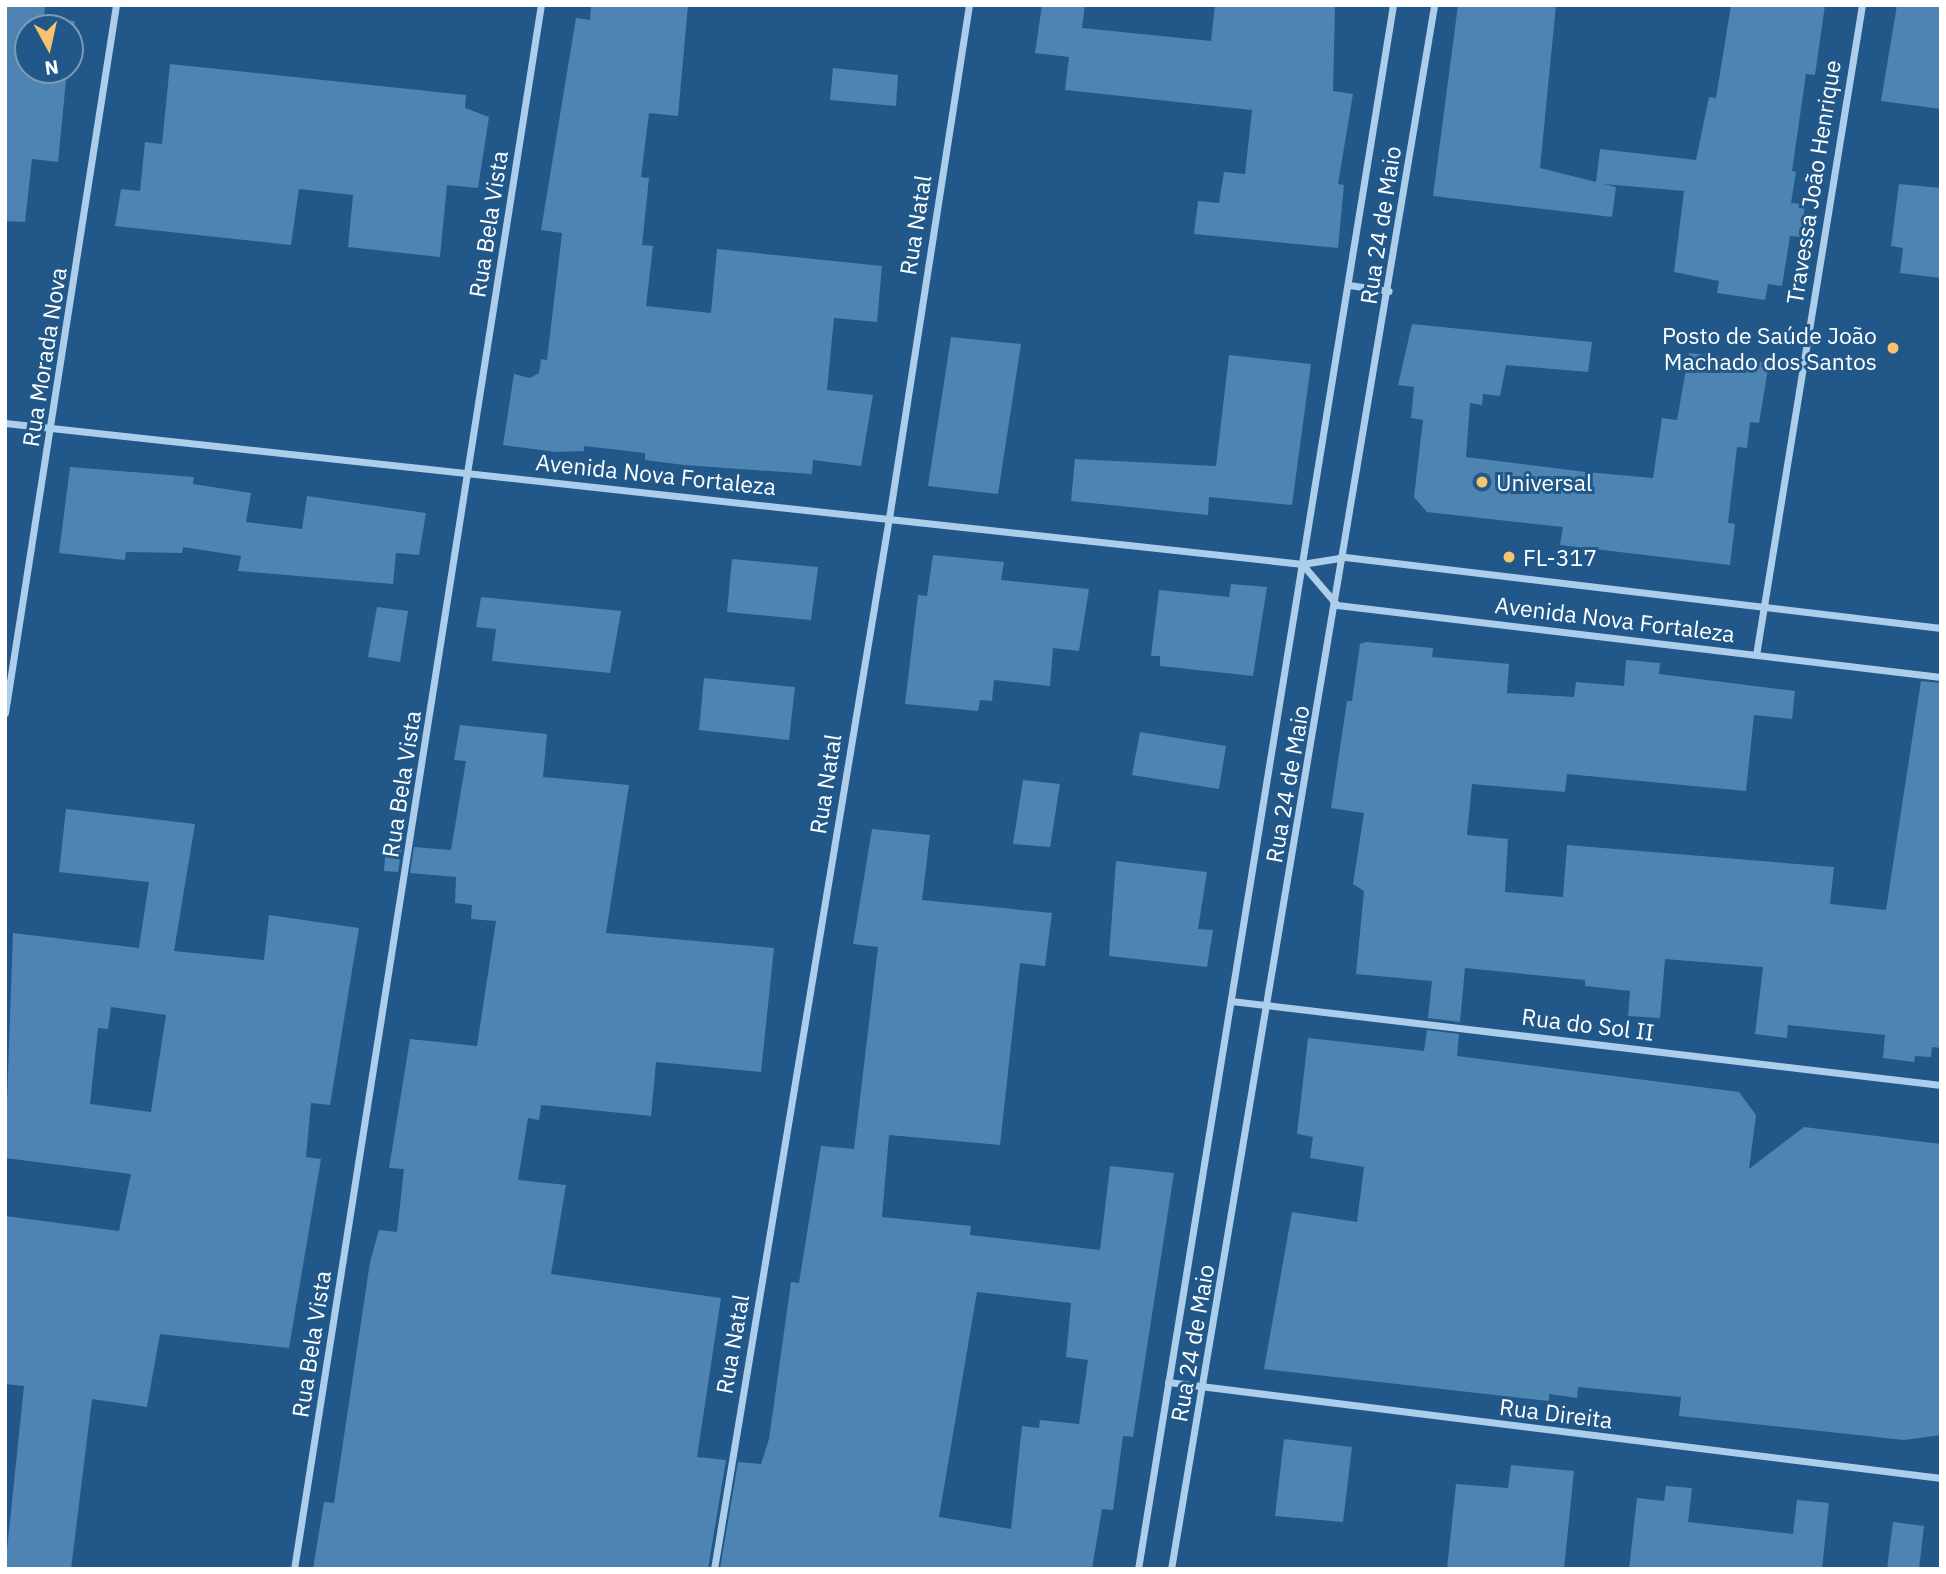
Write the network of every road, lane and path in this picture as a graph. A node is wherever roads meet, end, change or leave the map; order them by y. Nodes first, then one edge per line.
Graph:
1 (116, 5) edge
2 (541, 5) edge
3 (969, 5) edge
4 (1393, 5) edge
5 (1434, 5) edge
6 (1862, 5) edge
7 (1349, 285) junction
8 (1389, 291) junction
9 (5, 423) edge
10 (53, 427) junction
11 (471, 473) junction
12 (889, 518) junction
13 (1345, 557) junction
14 (1302, 564) junction
15 (1338, 605) junction
16 (1765, 606) junction
17 (1941, 628) edge
18 (1756, 655) junction
19 (1941, 677) edge
20 (5, 713) edge
21 (1231, 1001) junction
22 (1269, 1006) junction
23 (1941, 1085) edge
24 (1168, 1382) junction
25 (1204, 1391) junction
26 (1941, 1478) edge
27 (294, 1569) edge
28 (714, 1569) edge
29 (1138, 1569) edge
30 (1171, 1569) edge

1 - 10 street, Rua Morada Nova
2 - 11 street, Rua Bela Vista
3 - 12 street, Rua Natal
4 - 7 street, Rua 24 de Maio
5 - 8 street, Rua 24 de Maio
6 - 16 street, Travessa João Henrique
7 - 8 street
7 - 14 street, Rua 24 de Maio
8 - 13 street, Rua 24 de Maio
9 - 10 street, Avenida Nova Fortaleza
10 - 11 street, Avenida Nova Fortaleza
10 - 20 street, Rua Morada Nova
11 - 12 street, Avenida Nova Fortaleza
11 - 27 street, Rua Bela Vista
12 - 14 street, Avenida Nova Fortaleza
12 - 28 street, Rua Natal
13 - 14 street, Avenida Nova Fortaleza
13 - 15 street, Rua 24 de Maio
13 - 16 street, Avenida Nova Fortaleza
14 - 15 street
14 - 21 street, Rua 24 de Maio
15 - 18 street, Avenida Nova Fortaleza
15 - 22 street, Rua 24 de Maio
16 - 17 street, Avenida Nova Fortaleza
16 - 18 street, Travessa João Henrique
18 - 19 street, Avenida Nova Fortaleza
21 - 22 street, Rua do Sol II
21 - 24 street, Rua 24 de Maio
22 - 23 street, Rua do Sol II
22 - 25 street, Rua 24 de Maio
24 - 25 street, Rua Direita
24 - 29 street, Rua 24 de Maio
25 - 26 street, Rua Direita
25 - 30 street, Rua 24 de Maio

